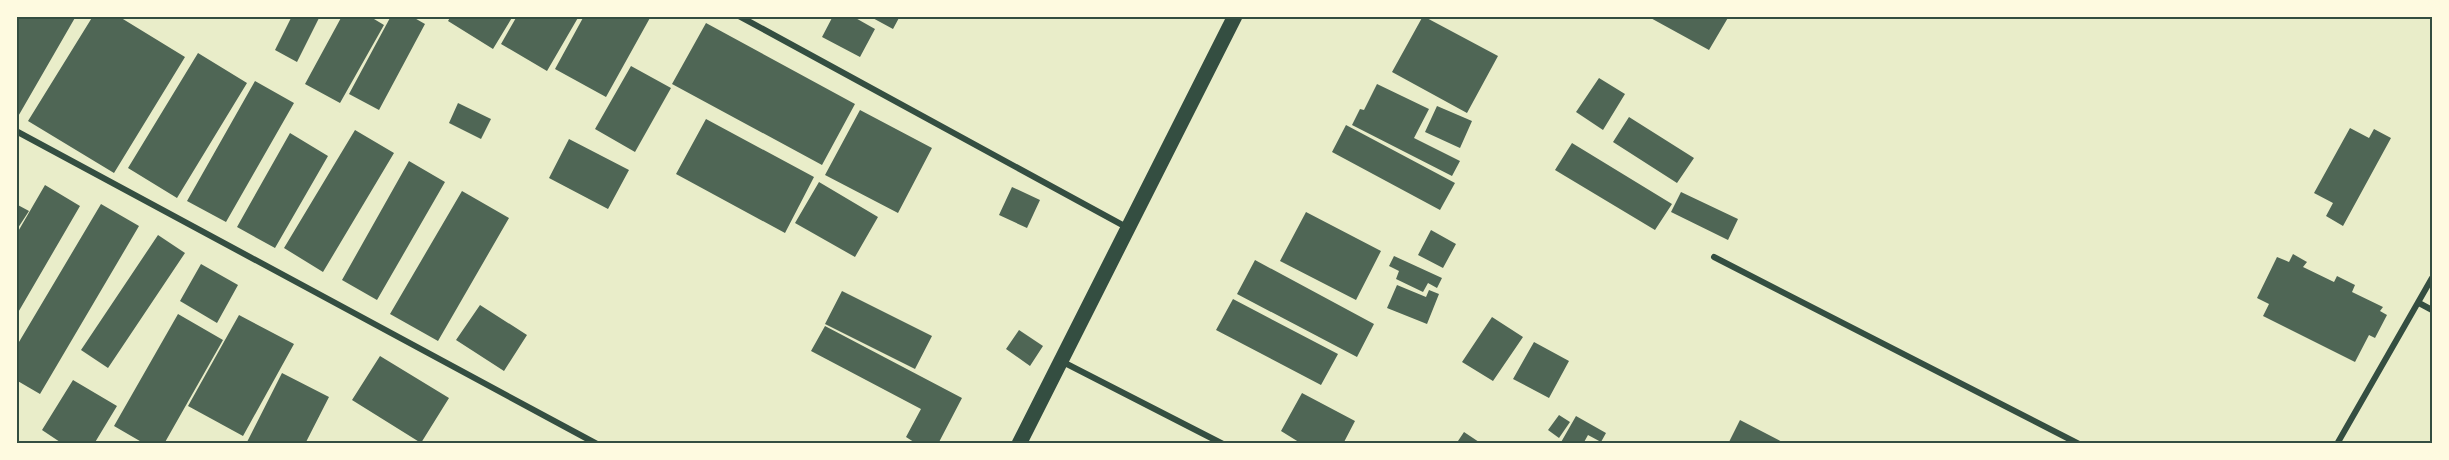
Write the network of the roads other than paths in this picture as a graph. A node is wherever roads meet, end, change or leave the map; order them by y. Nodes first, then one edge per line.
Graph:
1 (739, 16) edge
2 (1235, 16) edge
3 (16, 131) edge
4 (1128, 228) junction
5 (1714, 257) dead end
6 (2433, 278) edge
7 (2419, 303) junction
8 (2433, 310) edge
9 (1060, 361) junction
10 (597, 444) edge
11 (1019, 444) edge
12 (1223, 444) edge
13 (2079, 444) edge
14 (2337, 444) edge

1 - 4 street
2 - 4 main road
3 - 10 street
4 - 9 main road
5 - 13 street
6 - 7 street
7 - 8 street
7 - 14 street
9 - 11 main road
9 - 12 street

